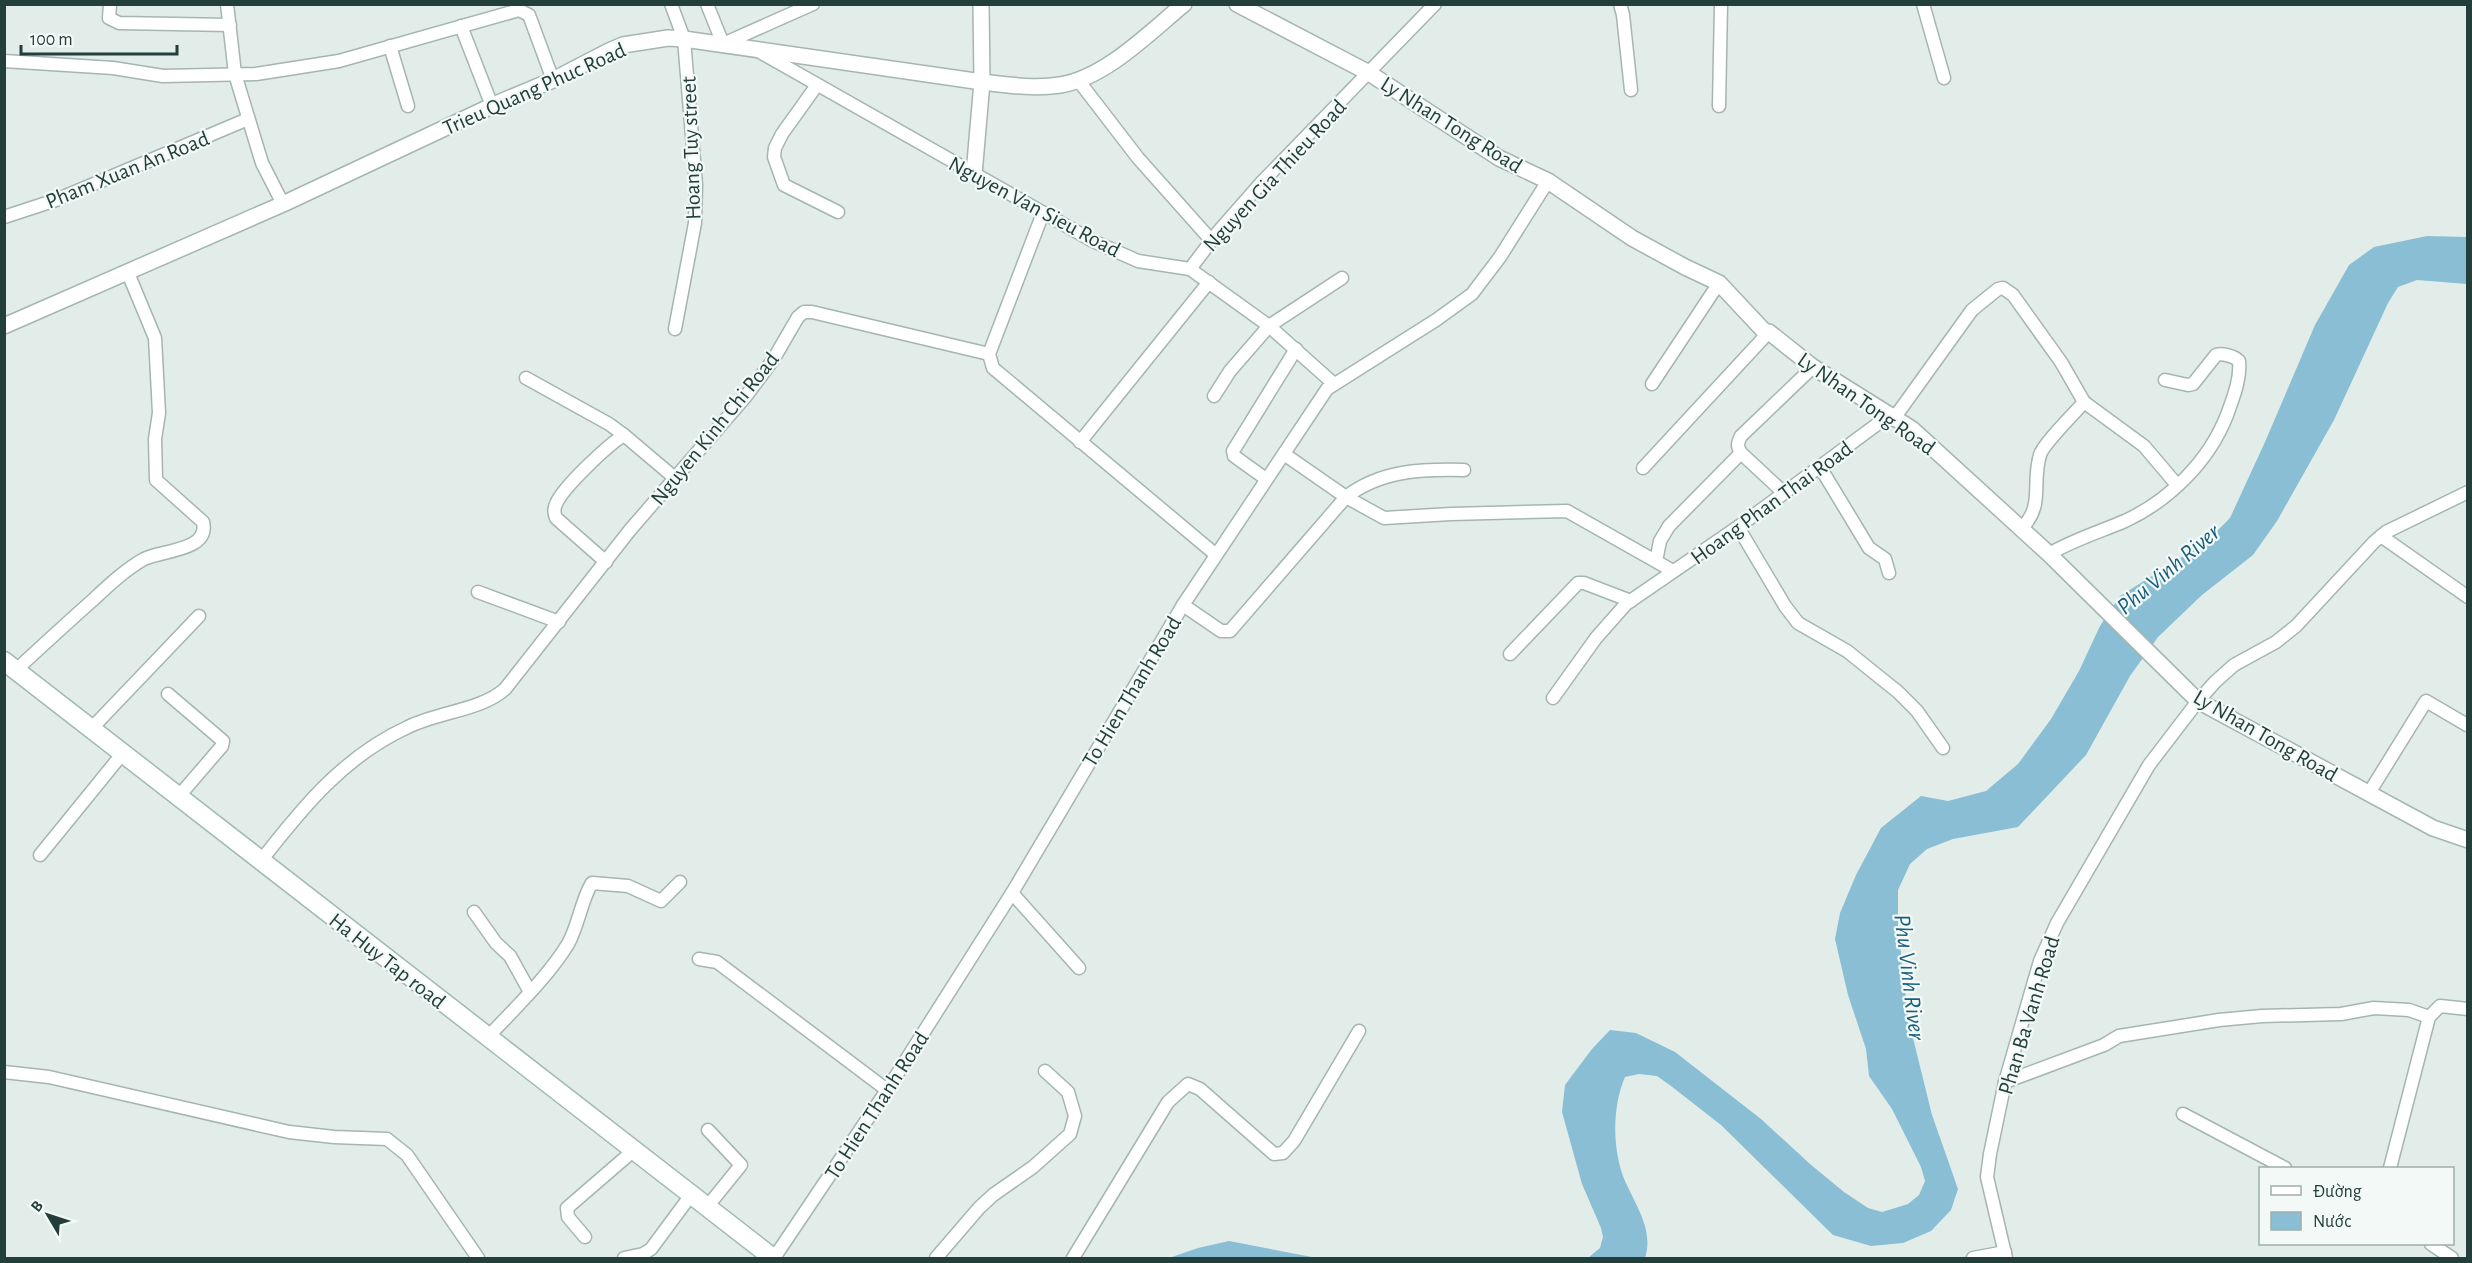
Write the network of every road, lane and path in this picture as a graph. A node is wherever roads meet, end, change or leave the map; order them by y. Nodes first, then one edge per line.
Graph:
1 (110, 4) edge
2 (227, 4) edge
3 (671, 4) edge
4 (707, 4) edge
5 (813, 4) edge
6 (981, 4) edge
7 (1184, 4) edge
8 (1237, 4) edge
9 (1435, 4) edge
10 (1620, 4) edge
11 (1721, 4) edge
12 (1923, 4) edge
13 (230, 25) junction
14 (460, 26) junction
15 (684, 39) junction
16 (723, 45) junction
17 (390, 46) junction
18 (757, 50) junction
19 (4, 61) edge
20 (235, 74) junction
21 (1369, 74) junction
22 (1944, 78) dead end
23 (553, 80) junction
24 (1078, 80) junction
25 (982, 82) junction
26 (817, 85) junction
27 (1631, 90) dead end
28 (408, 106) dead end
29 (492, 106) junction
30 (1719, 106) dead end
31 (248, 119) junction
32 (974, 174) junction
33 (1548, 181) junction
34 (283, 204) junction
35 (838, 212) dead end
36 (1043, 213) junction
37 (4, 217) edge
38 (1211, 240) junction
39 (1190, 269) junction
40 (128, 273) junction
41 (1342, 278) dead end
42 (1209, 282) junction
43 (1719, 283) junction
44 (4, 326) edge
45 (1269, 326) junction
46 (675, 329) dead end
47 (1769, 332) junction
48 (1296, 349) junction
49 (989, 354) junction
50 (1813, 367) junction
51 (526, 378) dead end
52 (2165, 380) dead end
53 (1334, 384) junction
54 (1652, 384) dead end
55 (1214, 396) dead end
56 (2084, 402) junction
57 (1893, 416) junction
58 (624, 435) junction
59 (1080, 442) junction
60 (1741, 453) junction
61 (1284, 454) junction
62 (1820, 466) junction
63 (1644, 468) dead end
64 (1464, 470) dead end
65 (676, 479) junction
66 (1266, 479) junction
67 (2177, 485) junction
68 (1783, 492) junction
69 (2468, 492) edge
70 (1346, 497) junction
71 (1738, 527) junction
72 (2021, 529) junction
73 (2381, 536) junction
74 (1215, 554) junction
75 (2049, 554) junction
76 (1656, 561) junction
77 (606, 562) junction
78 (1673, 571) junction
79 (1889, 573) dead end
80 (478, 592) dead end
81 (2468, 597) edge
82 (1630, 601) junction
83 (1183, 605) junction
84 (199, 616) dead end
85 (559, 622) junction
86 (1510, 654) dead end
87 (10, 666) edge
88 (168, 694) dead end
89 (1553, 698) dead end
90 (2198, 701) junction
91 (2467, 725) edge
92 (92, 728) junction
93 (1943, 748) dead end
94 (123, 753) junction
95 (2369, 794) junction
96 (178, 796) junction
97 (2468, 840) edge
98 (40, 855) dead end
99 (260, 862) junction
100 (680, 882) dead end
101 (1012, 893) junction
102 (474, 912) dead end
103 (699, 959) dead end
104 (1079, 968) dead end
105 (530, 992) junction
106 (2468, 1009) edge
107 (2432, 1014) junction
108 (1359, 1031) dead end
109 (488, 1037) junction
110 (1045, 1071) dead end
111 (4, 1072) edge
112 (2004, 1082) junction
113 (887, 1090) junction
114 (2183, 1113) dead end
115 (708, 1130) dead end
116 (633, 1151) junction
117 (2283, 1167) edge
118 (2390, 1167) edge
119 (692, 1195) junction
120 (707, 1207) junction
121 (585, 1237) dead end
122 (2432, 1245) edge
123 (2006, 1255) edge
124 (478, 1258) edge
125 (624, 1258) edge
126 (773, 1258) edge
127 (936, 1258) edge
128 (1073, 1258) edge
129 (1973, 1258) edge
130 (2452, 1258) edge

1 - 13 street
2 - 13 street
3 - 15 street, Hoang Tuy street
4 - 16 street
5 - 16 street
6 - 25 street
7 - 24 street, Trieu Quang Phuc Road
8 - 21 street, Ly Nhan Tong Road
9 - 21 street, Nguyen Gia Thieu Road
10 - 27 street
11 - 30 street
12 - 22 street
13 - 20 street
14 - 17 street
14 - 23 street
14 - 29 street
15 - 16 street, Trieu Quang Phuc Road
15 - 23 street, Trieu Quang Phuc Road
15 - 46 street, Hoang Tuy street
16 - 18 street, Trieu Quang Phuc Road
17 - 20 street
17 - 28 street
18 - 25 street, Trieu Quang Phuc Road
18 - 26 street, Nguyen Van Sieu Road
19 - 20 street
20 - 31 street
21 - 33 street, Ly Nhan Tong Road
21 - 38 street, Nguyen Gia Thieu Road
23 - 29 street, Trieu Quang Phuc Road
24 - 25 street, Trieu Quang Phuc Road
24 - 38 street
25 - 32 street
26 - 32 street, Nguyen Van Sieu Road
26 - 35 street
29 - 34 street, Trieu Quang Phuc Road
31 - 34 street
31 - 37 street, Pham Xuan An Road
32 - 36 street, Nguyen Van Sieu Road
33 - 43 street, Ly Nhan Tong Road
33 - 53 street, To Hien Thanh Road
34 - 40 street, Trieu Quang Phuc Road
36 - 39 street, Nguyen Van Sieu Road
36 - 49 street
38 - 39 street, Nguyen Gia Thieu Road
39 - 42 street, Nguyen Van Sieu Road
40 - 44 street, Trieu Quang Phuc Road
40 - 87 street
41 - 45 street
42 - 45 street, Nguyen Van Sieu Road
42 - 59 street
43 - 47 street, Ly Nhan Tong Road
43 - 54 street
45 - 48 street, Nguyen Van Sieu Road
45 - 55 street
47 - 50 street, Ly Nhan Tong Road
47 - 63 street
48 - 53 street, Nguyen Van Sieu Road
48 - 66 street
49 - 59 street
49 - 65 street, Nguyen Kinh Chi Road
50 - 57 street, Ly Nhan Tong Road
50 - 60 street
51 - 58 street
52 - 67 street
53 - 61 street, To Hien Thanh Road
56 - 57 street, Hoang Phan Thai Road
56 - 67 street
56 - 72 street
57 - 62 street, Hoang Phan Thai Road
57 - 72 street, Ly Nhan Tong Road
58 - 65 street
58 - 77 street
59 - 74 street
60 - 68 street
60 - 76 street
61 - 66 street, To Hien Thanh Road
61 - 70 street, Hoang Phan Thai Road
62 - 68 street, Hoang Phan Thai Road
62 - 79 street
64 - 70 street
65 - 77 street, Nguyen Kinh Chi Road
66 - 74 street, To Hien Thanh Road
67 - 75 street
68 - 71 street, Hoang Phan Thai Road
69 - 73 street, Phan Ba Vanh Road
70 - 76 street, Hoang Phan Thai Road
70 - 83 street
71 - 78 street, Hoang Phan Thai Road
71 - 93 street
72 - 75 street, Ly Nhan Tong Road
73 - 81 street
73 - 90 street, Phan Ba Vanh Road
74 - 83 street, To Hien Thanh Road
75 - 90 street, Ly Nhan Tong Road
76 - 78 street, Hoang Phan Thai Road
77 - 85 street, Nguyen Kinh Chi Road
78 - 82 street
80 - 85 street
82 - 86 street
82 - 89 street
83 - 101 street, To Hien Thanh Road
84 - 92 street
85 - 99 street, Nguyen Kinh Chi Road
87 - 92 main road, Ha Huy Tap road
88 - 96 street
90 - 95 street, Ly Nhan Tong Road
90 - 112 street, Phan Ba Vanh Road
91 - 95 street
92 - 94 main road, Ha Huy Tap road
94 - 96 main road, Ha Huy Tap road
94 - 98 street
95 - 97 street, Ly Nhan Tong Road
96 - 99 main road, Ha Huy Tap road
99 - 109 main road, Ha Huy Tap road
100 - 105 street
101 - 104 street
101 - 113 street, To Hien Thanh Road
102 - 105 street
103 - 113 street
105 - 109 street
106 - 107 street
107 - 112 street
107 - 118 street
108 - 128 street
109 - 116 main road, Ha Huy Tap road
110 - 127 street
111 - 124 street
112 - 123 street, Phan Ba Vanh Road
113 - 126 street, To Hien Thanh Road
114 - 117 street
115 - 120 street
116 - 119 main road, Ha Huy Tap road
116 - 121 street
119 - 120 main road, Ha Huy Tap road
119 - 125 street
120 - 126 main road, Ha Huy Tap road
122 - 130 street
123 - 129 street

